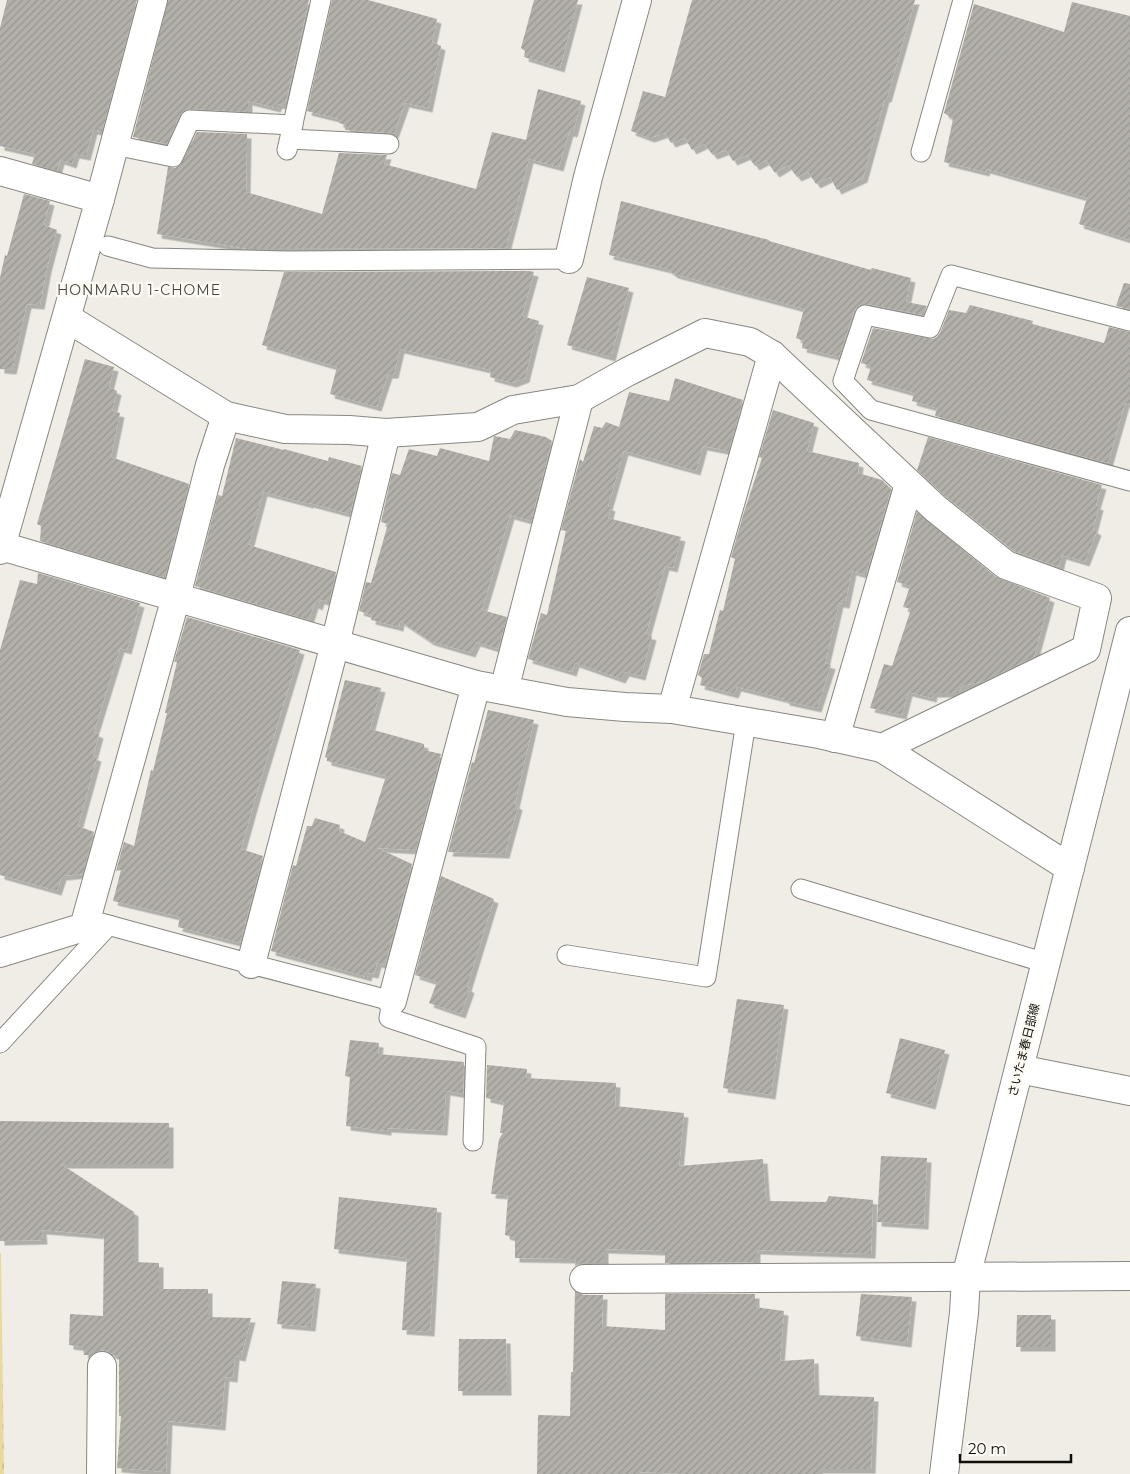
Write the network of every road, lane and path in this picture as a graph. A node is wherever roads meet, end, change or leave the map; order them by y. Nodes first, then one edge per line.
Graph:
1 (153, 0) edge
2 (321, 0) edge
3 (636, 0) edge
4 (963, 0) edge
5 (290, 138) junction
6 (389, 144) dead end
7 (114, 145) junction
8 (921, 152) dead end
9 (0, 171) edge
10 (100, 198) junction
11 (108, 246) dead end
12 (569, 259) joint
13 (67, 318) junction
14 (1130, 321) edge
15 (772, 355) junction
16 (579, 400) junction
17 (226, 416) junction
18 (386, 434) junction
19 (1130, 481) edge
20 (909, 484) junction
21 (1, 548) edge
22 (176, 597) junction
23 (1130, 631) edge
24 (335, 644) junction
25 (476, 685) junction
26 (504, 690) junction
27 (672, 709) junction
28 (746, 722) junction
29 (836, 738) junction
30 (882, 748) junction
31 (1070, 868) junction
32 (801, 889) dead end
33 (98, 922) junction
34 (0, 953) edge
35 (567, 955) dead end
36 (1046, 963) junction
37 (251, 964) junction
38 (392, 1000) junction
39 (0, 1043) edge
40 (1019, 1069) junction
41 (1130, 1091) edge
42 (473, 1141) dead end
43 (1130, 1276) edge
44 (966, 1277) junction
45 (584, 1279) dead end
46 (102, 1366) dead end
47 (101, 1474) edge
48 (944, 1474) edge

1 - 7 street
2 - 5 lane
3 - 12 street
4 - 8 lane
5 - 6 lane
5 - 7 lane
7 - 10 street
9 - 10 street
10 - 13 street
11 - 12 lane
13 - 17 street
13 - 21 street
14 - 19 lane
15 - 16 street
15 - 20 street
15 - 27 street
16 - 18 street
16 - 26 street
17 - 18 street
17 - 22 street
18 - 24 street
20 - 29 street
20 - 30 street
21 - 22 street
22 - 24 street
22 - 33 street
23 - 31 street, さいたま春日部線
24 - 25 street
24 - 37 street
25 - 26 street
25 - 38 street
26 - 27 street
27 - 28 street
28 - 29 street
28 - 35 lane
29 - 30 street
30 - 31 street
31 - 36 street, さいたま春日部線
32 - 36 lane
33 - 34 street
33 - 37 lane
33 - 39 lane
36 - 40 street, さいたま春日部線
37 - 38 lane
38 - 42 lane
40 - 41 street
40 - 44 street, さいたま春日部線
43 - 44 street
44 - 45 street
44 - 48 street, さいたま春日部線
46 - 47 street

